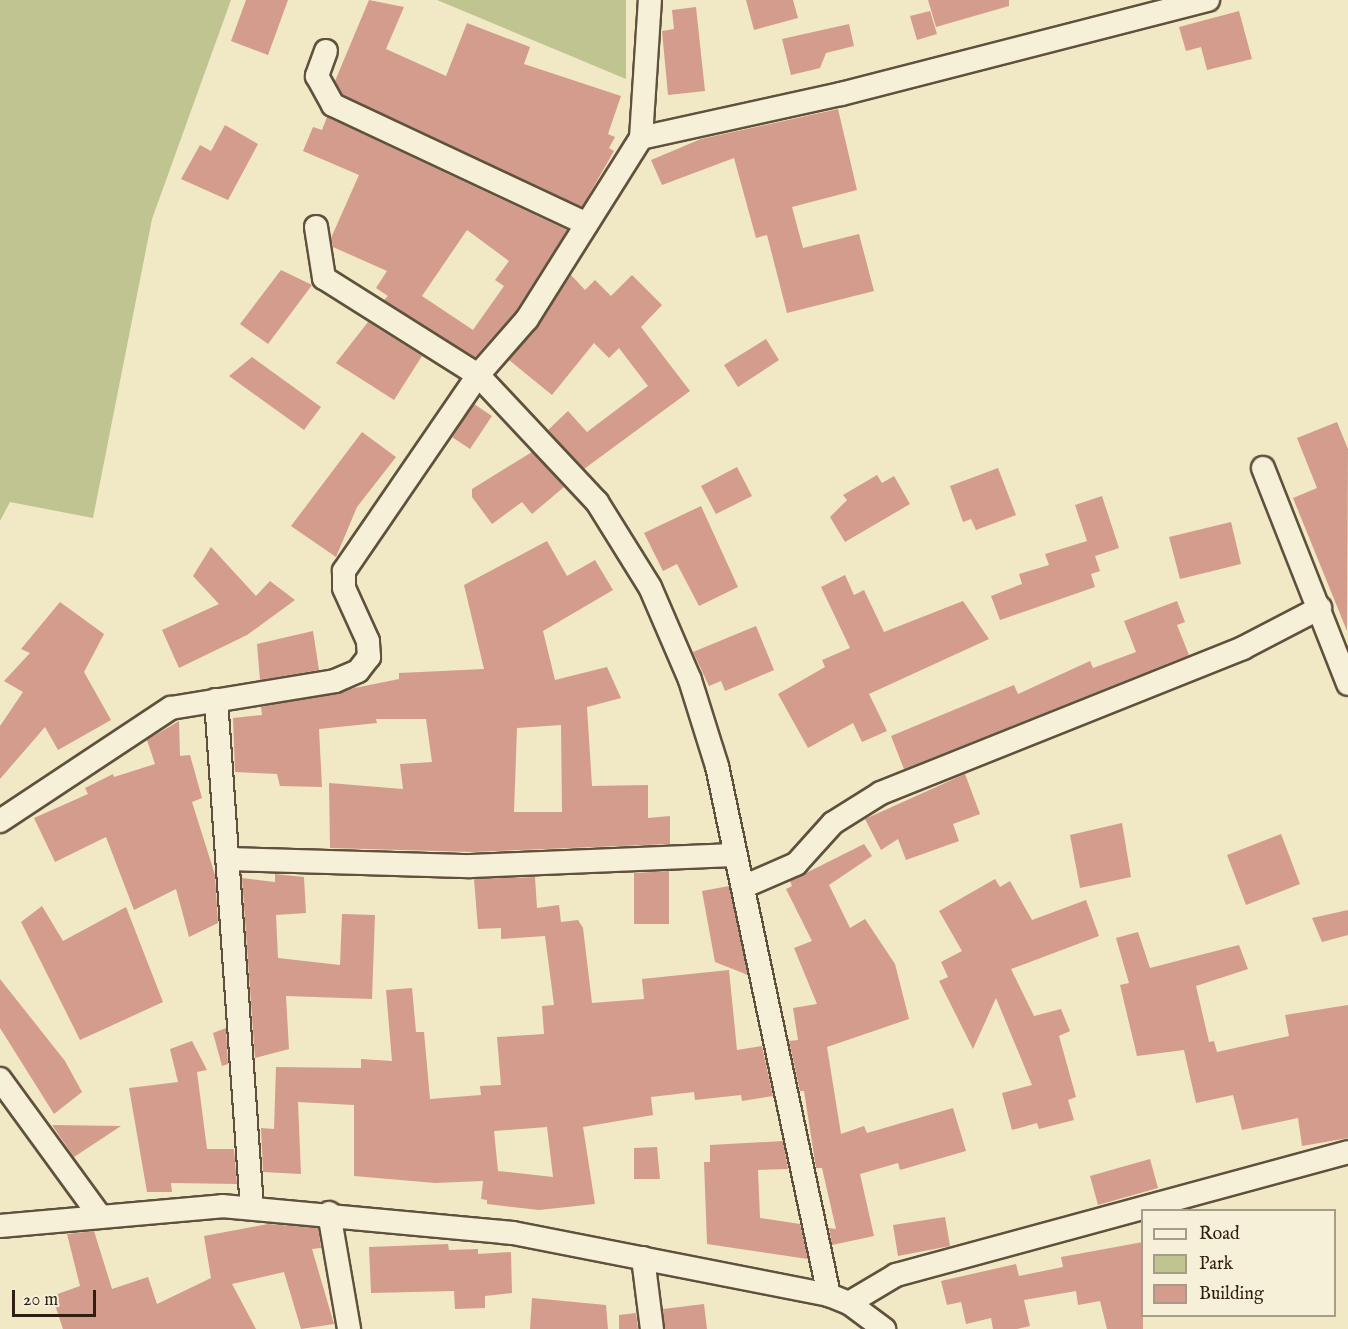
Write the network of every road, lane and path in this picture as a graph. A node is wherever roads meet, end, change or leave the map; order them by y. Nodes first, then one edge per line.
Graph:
1 (650, 0) edge
2 (1208, 0) edge
3 (326, 51) dead end
4 (641, 138) junction
5 (587, 224) junction
6 (316, 227) dead end
7 (478, 375) junction
8 (1263, 468) dead end
9 (1320, 608) junction
10 (1348, 684) edge
11 (216, 699) junction
12 (0, 821) edge
13 (735, 855) junction
14 (228, 859) junction
15 (743, 887) junction
16 (0, 1079) edge
17 (1348, 1152) edge
18 (252, 1208) junction
19 (329, 1213) junction
20 (100, 1216) junction
21 (0, 1226) edge
22 (643, 1258) junction
23 (839, 1299) junction
24 (349, 1329) edge
25 (652, 1329) edge
26 (884, 1329) edge

1 - 4 street
2 - 4 street
3 - 5 street
4 - 5 street
5 - 7 street
6 - 7 street
7 - 11 street
7 - 13 street
8 - 9 street
9 - 10 street
9 - 15 street
11 - 12 street
11 - 14 street
13 - 14 street
13 - 15 street
14 - 18 street
15 - 23 street
16 - 20 street
17 - 23 street
18 - 19 street
18 - 20 street
19 - 22 street
19 - 24 street
20 - 21 street
22 - 23 street
22 - 25 street
23 - 26 street

